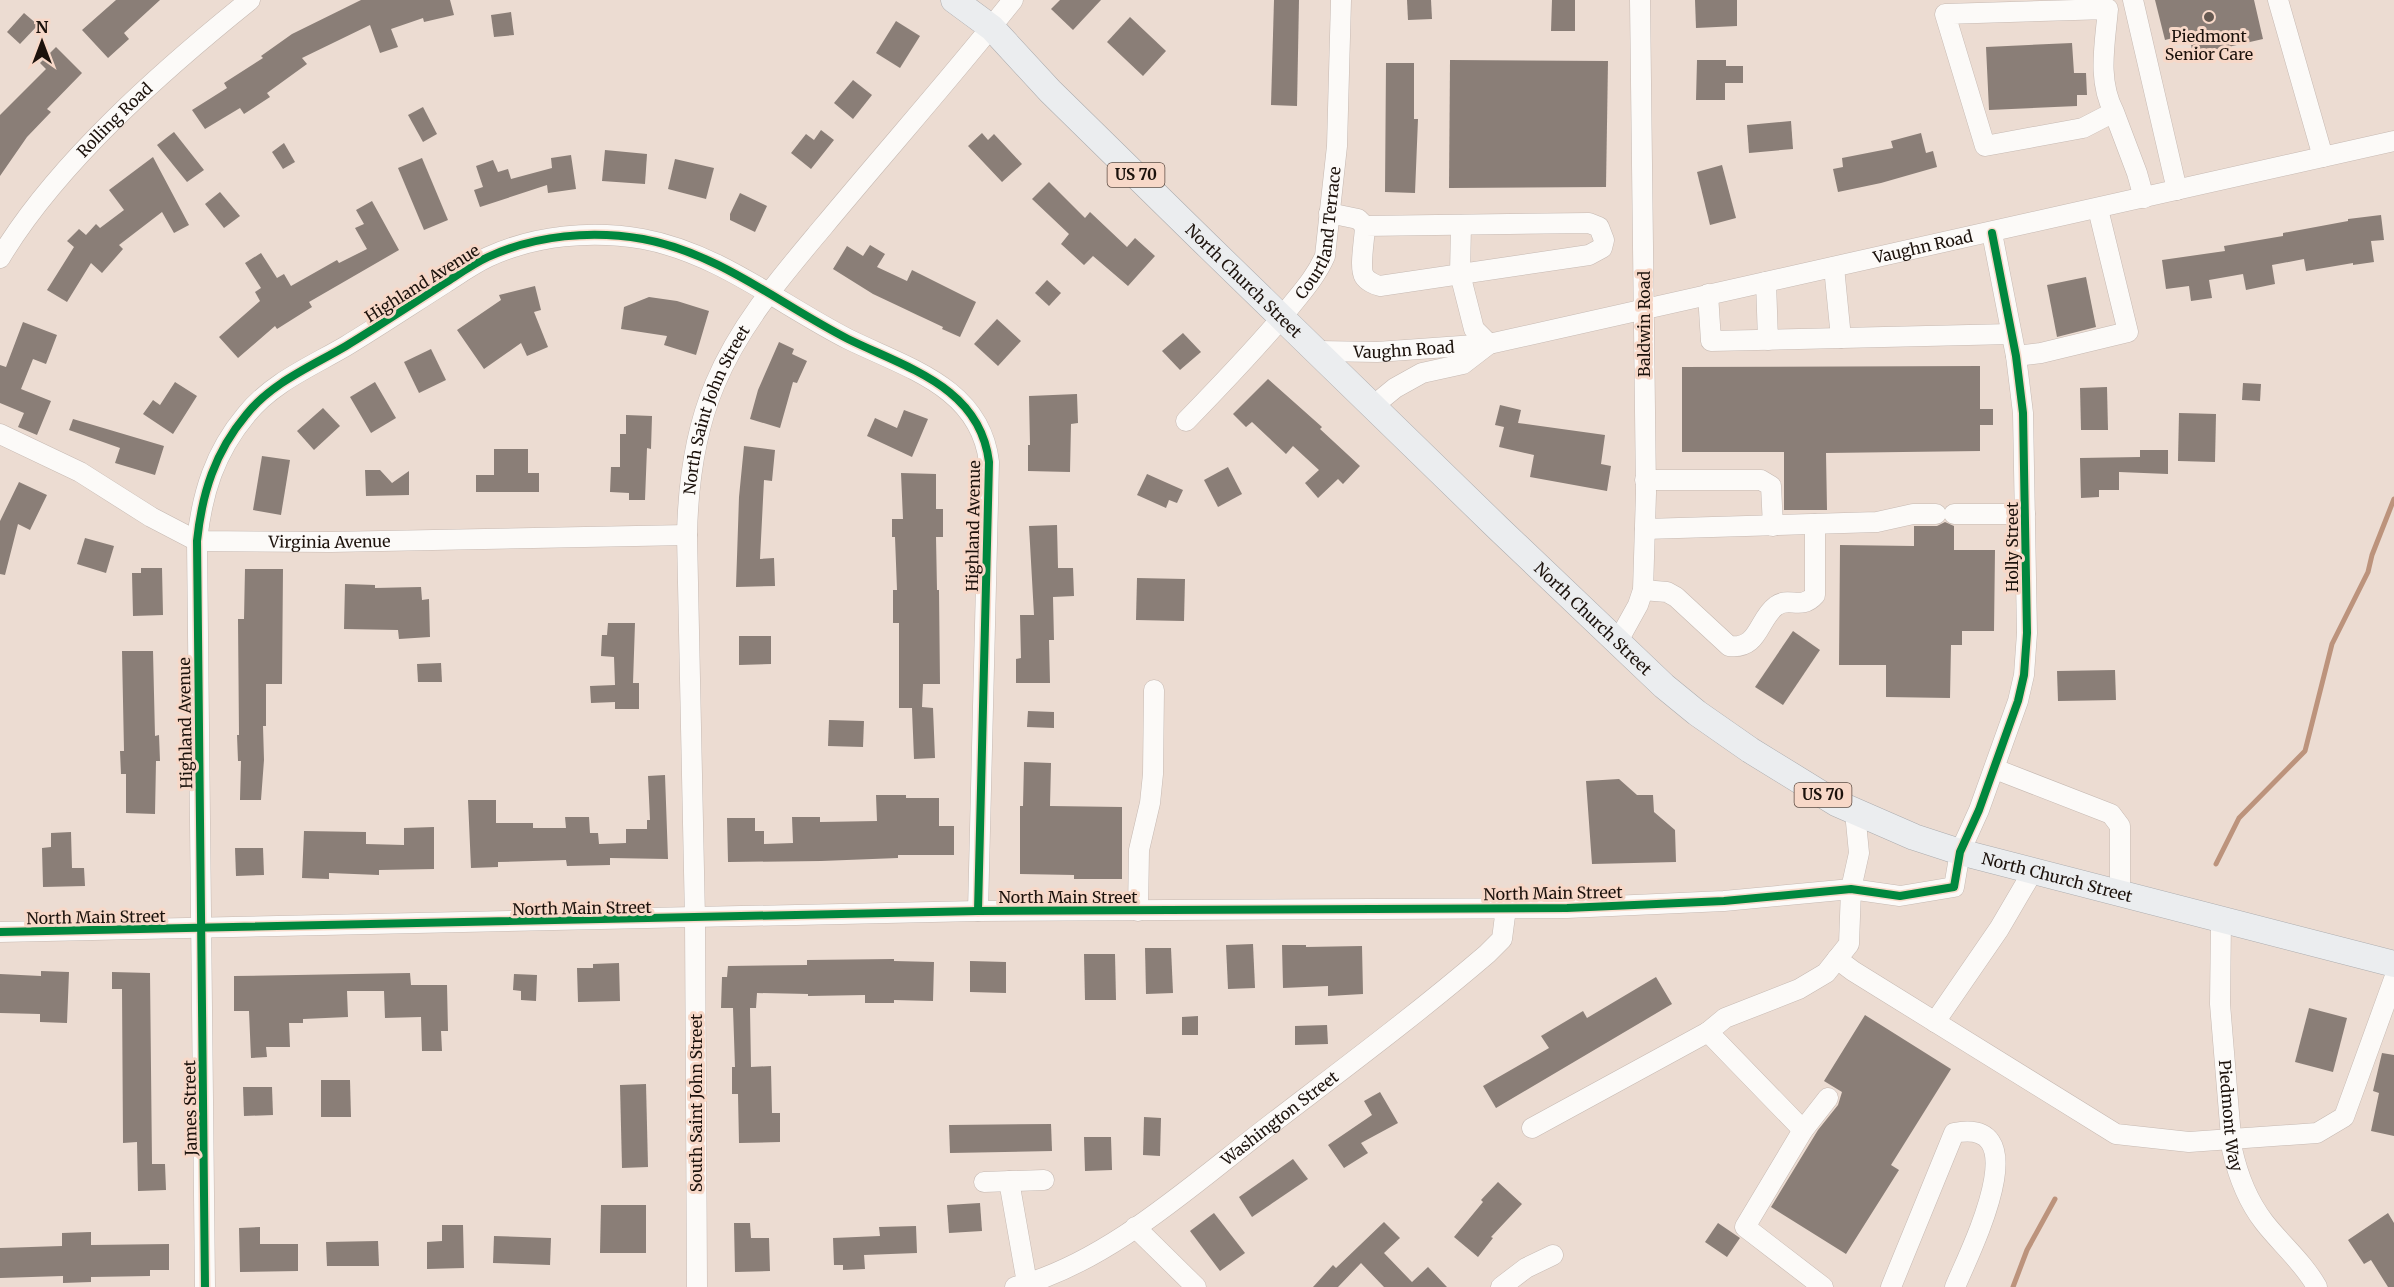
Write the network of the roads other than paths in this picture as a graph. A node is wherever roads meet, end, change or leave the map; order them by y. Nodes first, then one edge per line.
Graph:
1 (250, 0) edge
2 (954, 0) edge
3 (1013, 0) edge
4 (1341, 0) edge
5 (1640, 0) edge
6 (2133, 0) edge
7 (2278, 0) edge
8 (2111, 4) edge
9 (992, 28) junction
10 (2114, 112) junction
11 (2394, 141) edge
12 (2323, 157) junction
13 (2178, 190) junction
14 (2144, 198) junction
15 (2098, 208) junction
16 (1329, 213) junction
17 (1461, 225) junction
18 (1365, 226) junction
19 (1992, 233) junction
20 (0, 258) edge
21 (1833, 267) junction
22 (1460, 274) junction
23 (1766, 282) junction
24 (768, 293) junction
25 (1708, 294) junction
26 (1644, 308) junction
27 (1282, 316) junction
28 (2011, 334) junction
29 (1841, 338) junction
30 (1768, 340) junction
31 (1489, 344) junction
32 (1318, 351) junction
33 (2016, 356) junction
34 (1373, 405) junction
35 (1186, 421) dead end
36 (0, 434) edge
37 (1645, 480) junction
38 (2025, 514) junction
39 (1815, 524) junction
40 (1773, 526) junction
41 (1645, 529) junction
42 (687, 535) junction
43 (197, 541) junction
44 (1643, 590) junction
45 (1618, 641) junction
46 (1154, 690) dead end
47 (1995, 769) junction
48 (1855, 812) junction
49 (1960, 852) junction
50 (2033, 871) junction
51 (1851, 889) junction
52 (2120, 893) junction
53 (1506, 908) junction
54 (978, 911) junction
55 (1138, 911) junction
56 (695, 919) junction
57 (2221, 920) junction
58 (201, 928) junction
59 (0, 932) edge
60 (1837, 959) junction
61 (2394, 964) edge
62 (2394, 979) edge
63 (1935, 1022) junction
64 (1708, 1032) junction
65 (1828, 1098) dead end
66 (1532, 1128) dead end
67 (1803, 1130) junction
68 (2231, 1138) junction
69 (1044, 1180) dead end
70 (1009, 1181) junction
71 (984, 1182) dead end
72 (1135, 1227) junction
73 (1554, 1255) dead end
74 (1021, 1285) edge
75 (205, 1287) edge
76 (697, 1287) edge
77 (1196, 1287) edge
78 (1501, 1287) edge
79 (1823, 1287) edge
80 (1891, 1287) edge
81 (1955, 1287) edge
82 (2317, 1287) edge

1 - 20 street, Rolling Road
2 - 9 main road, North Church Street / US 70
3 - 9 street, North Saint John Street
4 - 16 street, Courtland Terrace
5 - 26 street, Baldwin Road
6 - 13 street
7 - 12 street
8 - 10 street
8 - 10 street
9 - 24 street, North Saint John Street
9 - 27 main road, North Church Street / US 70
10 - 14 street
11 - 12 street, Vaughn Road
12 - 13 street, Vaughn Road
13 - 14 street, Vaughn Road
14 - 15 street, Vaughn Road
15 - 19 street, Vaughn Road
15 - 33 street
16 - 18 street
16 - 27 street, Courtland Terrace
17 - 18 street
17 - 22 street
17 - 22 street
18 - 22 street
19 - 21 street, Vaughn Road
19 - 28 street, Holly Street
21 - 23 street, Vaughn Road
21 - 29 street
22 - 31 street
23 - 25 street, Vaughn Road
23 - 30 street
24 - 42 street, North Saint John Street
24 - 43 street, Highland Avenue
24 - 54 street, Highland Avenue
25 - 26 street, Vaughn Road
25 - 30 street
26 - 31 street, Vaughn Road
26 - 37 street, Baldwin Road
27 - 32 main road, North Church Street / US 70
27 - 35 street, Courtland Terrace
28 - 29 street
28 - 33 street, Holly Street
29 - 30 street
31 - 32 street, Vaughn Road
31 - 34 street, Vaughn Road
32 - 34 main road, North Church Street / US 70
33 - 38 street, Holly Street
34 - 45 main road, North Church Street / US 70
36 - 43 street, Virginia Avenue
37 - 40 street
37 - 41 street, Baldwin Road
38 - 39 street
38 - 47 street, Holly Street
39 - 40 street
39 - 44 street
40 - 41 street
41 - 44 street, Baldwin Road
42 - 43 street, Virginia Avenue
42 - 56 street, North Saint John Street
43 - 58 street, Highland Avenue
44 - 45 street, Baldwin Road
45 - 48 main road, North Church Street / US 70
46 - 55 street
47 - 49 street, Holly Street
47 - 52 street
48 - 49 main road, North Church Street / US 70
48 - 51 street
49 - 50 main road, North Church Street / US 70
49 - 51 street, North Main Street
50 - 52 main road, North Church Street / US 70
50 - 63 street
51 - 53 street, North Main Street
51 - 60 street
52 - 57 main road, North Church Street / US 70
53 - 55 street, North Main Street
53 - 72 street, Washington Street
54 - 55 street, North Main Street
54 - 56 street, North Main Street
56 - 58 street, North Main Street
56 - 76 street, South Saint John Street
57 - 61 main road, North Church Street / US 70
57 - 68 street, Piedmont Way
58 - 59 street, North Main Street
58 - 75 street, James Street
60 - 63 street
60 - 64 street
62 - 68 street
63 - 68 street
64 - 66 street
64 - 67 street
65 - 67 street
67 - 79 street
68 - 82 street, Piedmont Way
69 - 70 street
70 - 71 street
70 - 74 street
72 - 74 street, Washington Street
72 - 77 street
73 - 78 street
80 - 81 street

